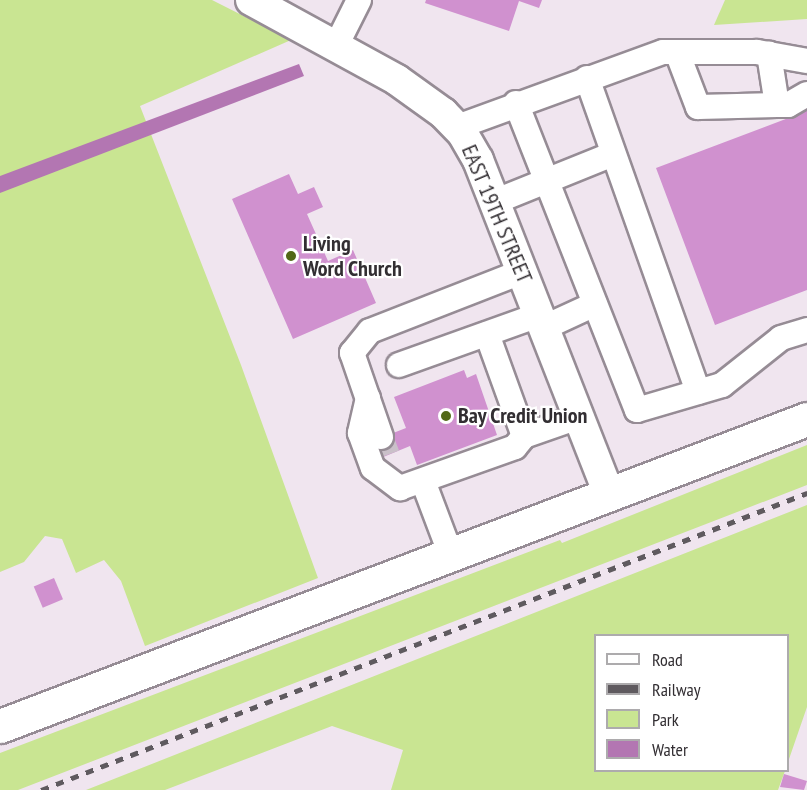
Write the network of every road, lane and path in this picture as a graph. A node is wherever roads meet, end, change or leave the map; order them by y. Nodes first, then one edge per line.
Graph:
1 (251, 0) edge
2 (359, 0) edge
3 (337, 44) junction
4 (677, 52) junction
5 (769, 54) junction
6 (807, 61) edge
7 (587, 78) junction
8 (807, 94) edge
9 (516, 103) junction
10 (777, 105) junction
11 (457, 127) junction
12 (613, 154) junction
13 (546, 181) junction
14 (494, 202) junction
15 (521, 272) junction
16 (595, 304) junction
17 (541, 322) junction
18 (807, 330) edge
19 (487, 334) junction
20 (399, 365) dead end
21 (698, 392) junction
22 (368, 398) junction
23 (578, 417) junction
24 (807, 419) edge
25 (525, 436) junction
26 (730, 449) dead end
27 (692, 464) junction
28 (423, 481) junction
29 (400, 488) junction
30 (610, 496) junction
31 (451, 555) junction
32 (0, 726) edge

1 - 3 main road, EAST 19TH STREET
2 - 3 street
3 - 11 main road, EAST 19TH STREET
4 - 5 street
4 - 7 street
4 - 10 street
5 - 6 street
5 - 10 street
7 - 9 street
7 - 12 street
8 - 10 street
9 - 11 street
9 - 13 street
11 - 14 main road, EAST 19TH STREET
12 - 13 street
12 - 21 street
13 - 14 street
13 - 16 street
14 - 15 main road, EAST 19TH STREET
15 - 17 main road, EAST 19TH STREET
15 - 22 street
16 - 17 street
16 - 21 street
17 - 19 street
17 - 23 main road, EAST 19TH STREET
18 - 21 street
19 - 20 street
19 - 25 street
22 - 29 street
22 - 29 street
23 - 25 street
23 - 30 main road, EAST 19TH STREET
24 - 27 highway
25 - 28 street
26 - 27 highway
27 - 30 highway
28 - 29 street
28 - 31 street
30 - 31 highway
31 - 32 highway

